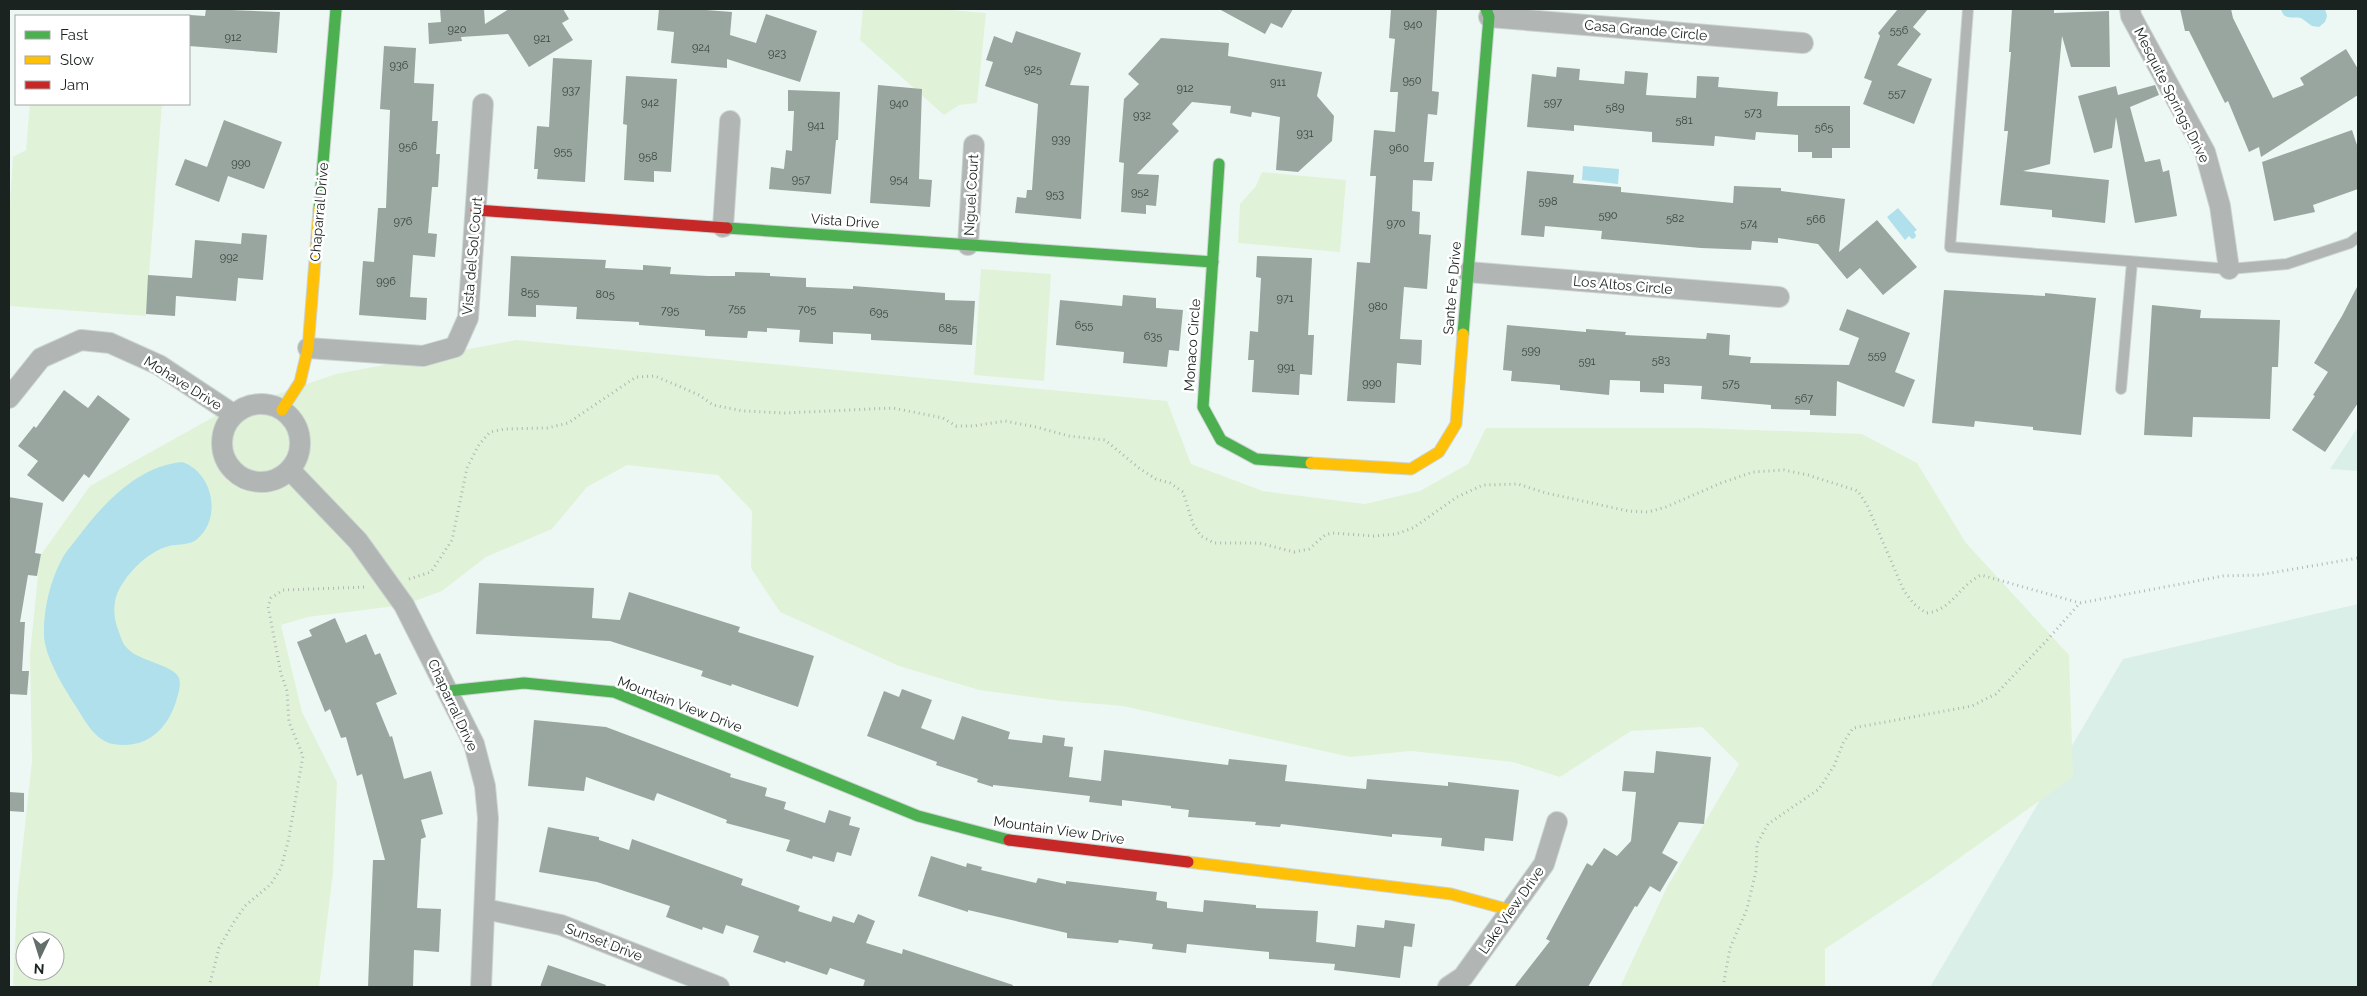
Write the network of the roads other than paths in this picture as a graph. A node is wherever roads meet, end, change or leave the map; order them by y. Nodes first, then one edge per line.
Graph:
1 (336, 9) edge
2 (1968, 9) edge
3 (2130, 9) edge
4 (1487, 13) edge
5 (1803, 43) dead end
6 (483, 104) dead end
7 (730, 121) dead end
8 (974, 145) dead end
9 (1219, 164) dead end
10 (476, 210) junction
11 (723, 227) junction
12 (2358, 237) edge
13 (968, 244) junction
14 (1213, 262) junction
15 (2132, 262) junction
16 (2229, 269) junction
17 (1468, 272) junction
18 (1779, 297) dead end
19 (308, 348) junction
20 (2122, 389) dead end
21 (9, 398) edge
22 (282, 410) junction
23 (233, 414) junction
24 (1330, 464) joint
25 (290, 470) junction
26 (448, 691) junction
27 (1557, 822) dead end
28 (484, 909) junction
29 (1510, 910) junction
30 (481, 987) edge
31 (719, 987) edge
32 (1448, 987) edge

1 - 19 street, Chaparral Drive
2 - 15 lane
3 - 16 street, Mesquite Springs Drive
4 - 5 street, Casa Grande Circle
4 - 17 street, Sante Fe Drive
6 - 10 street, Vista del Sol Court
7 - 11 street
8 - 13 street, Niguel Court
9 - 14 street, Monaco Circle
10 - 11 street, Vista Drive
10 - 19 street, Vista del Sol Court
11 - 13 street, Vista Drive
12 - 16 lane
13 - 14 street, Vista Drive
14 - 24 street, Monaco Circle
15 - 16 lane
15 - 20 lane
17 - 18 street, Los Altos Circle
17 - 24 street, Sante Fe Drive
19 - 22 street, Chaparral Drive
21 - 23 street, Mohave Drive
22 - 23 street
22 - 25 street
23 - 25 street
25 - 26 street, Chaparral Drive
26 - 28 street, Chaparral Drive
26 - 29 street, Mountain View Drive
27 - 29 street, Lake View Drive
28 - 30 street, Chaparral Drive
28 - 31 street, Sunset Drive
29 - 32 street, Lake View Drive

